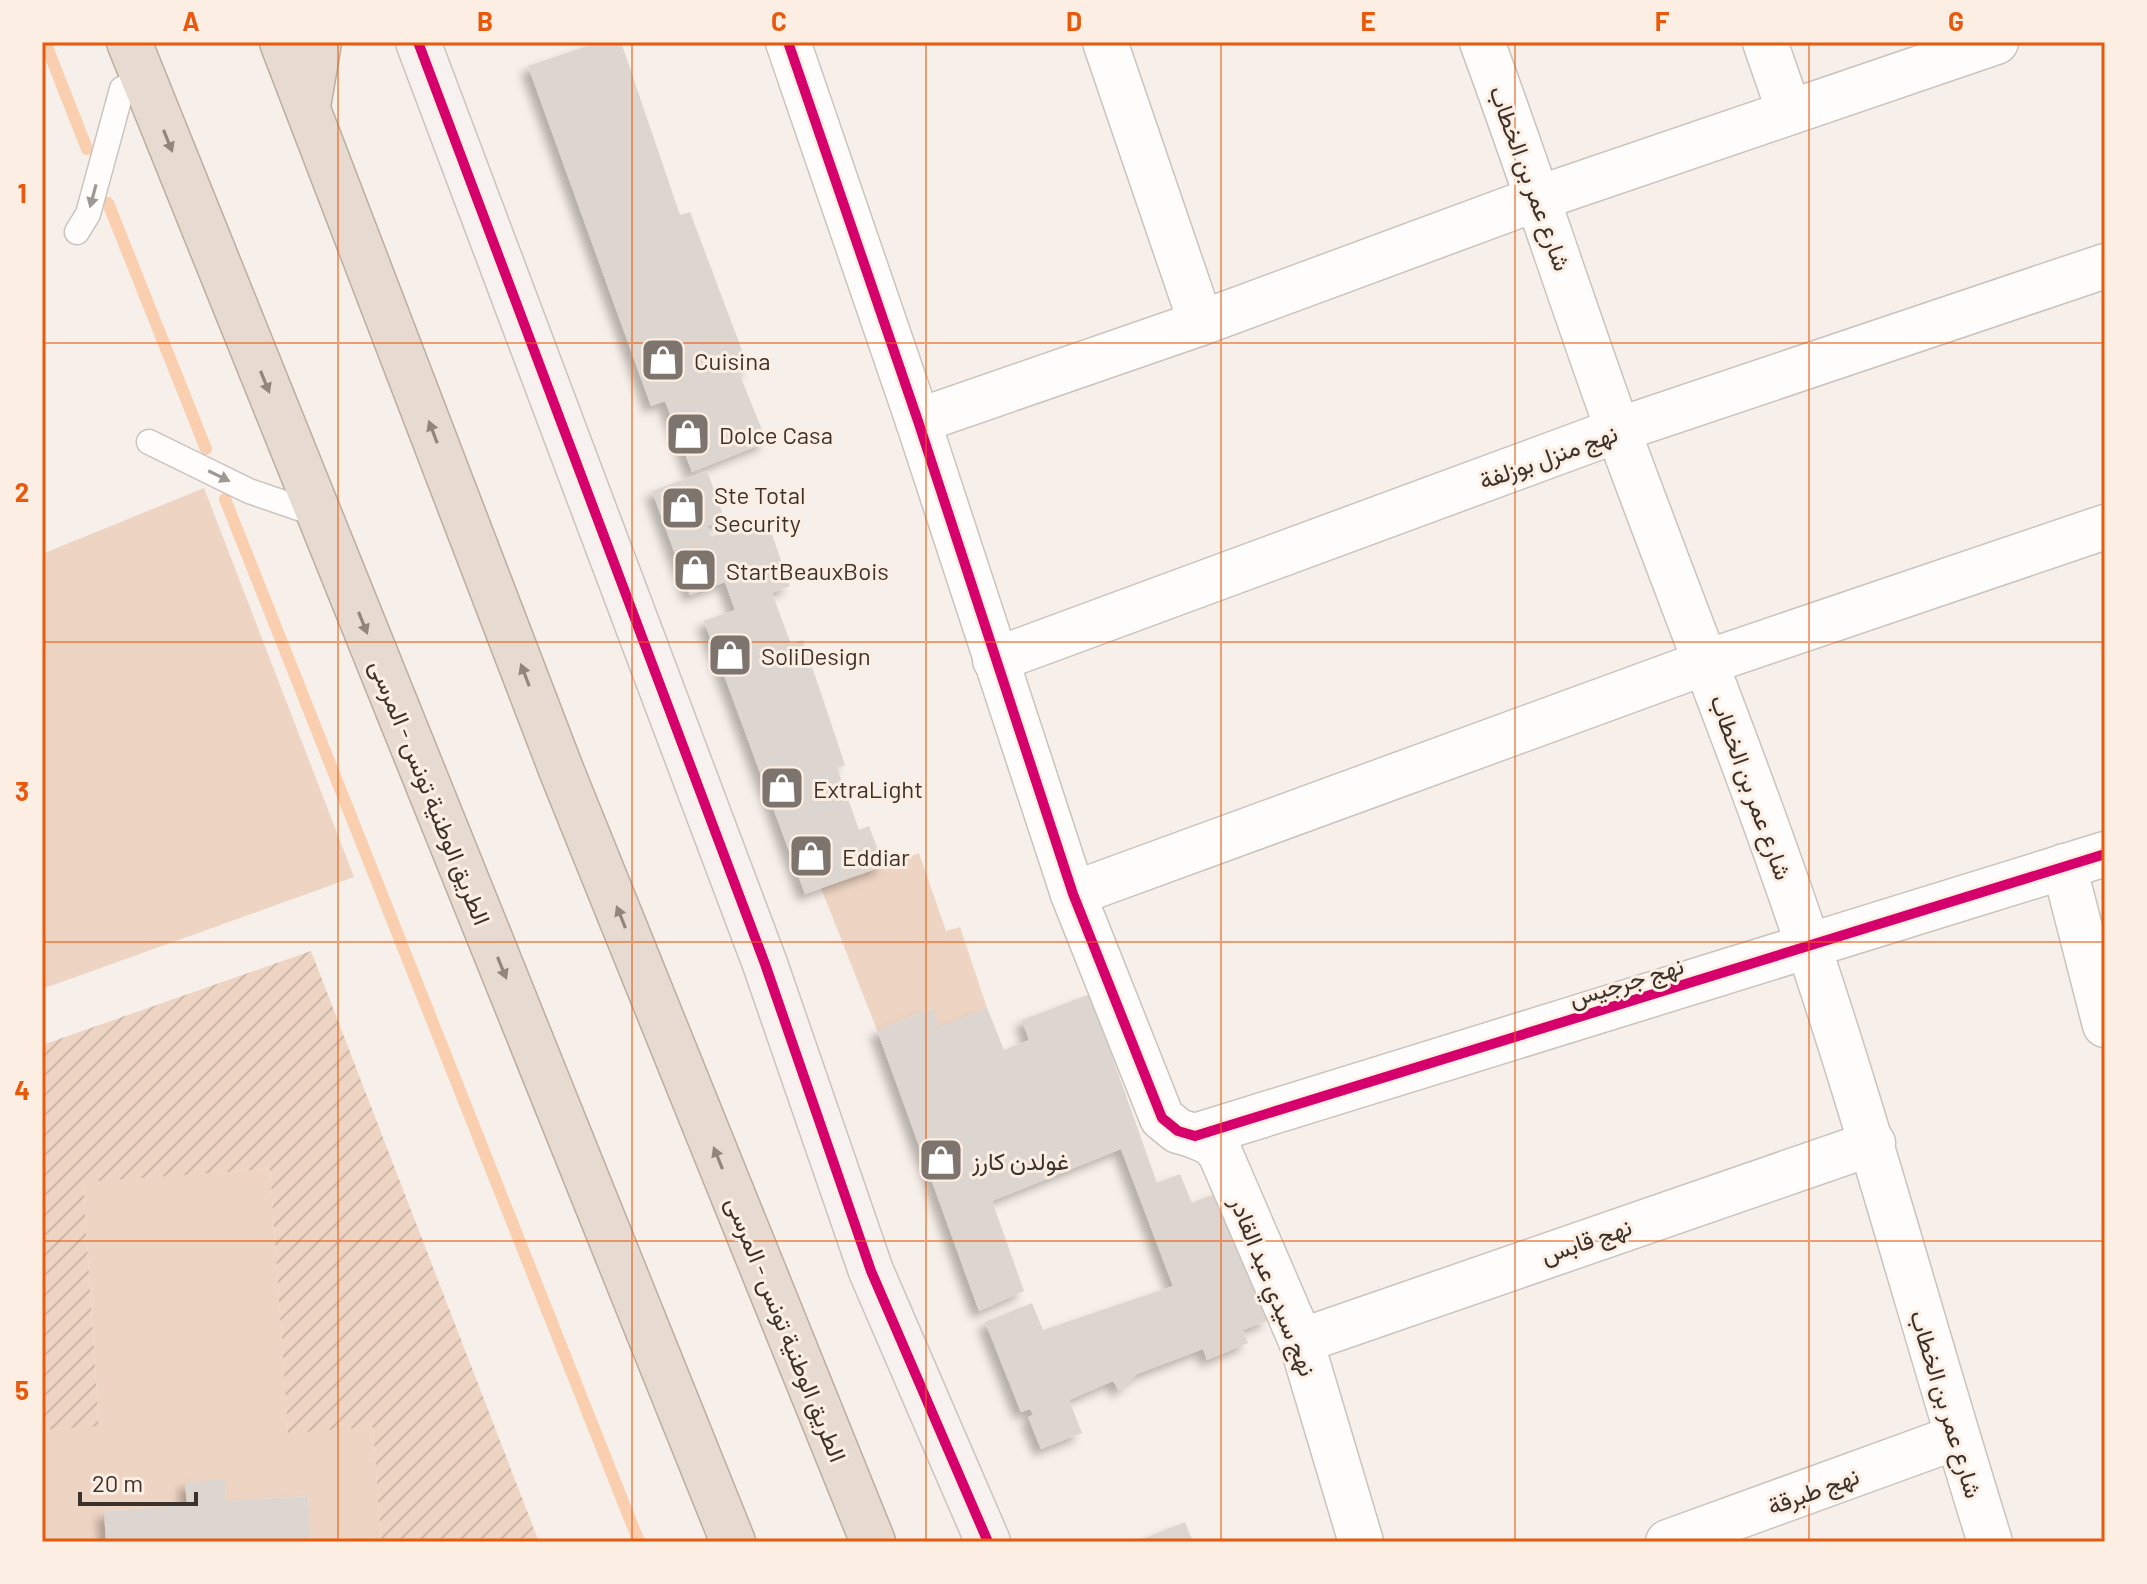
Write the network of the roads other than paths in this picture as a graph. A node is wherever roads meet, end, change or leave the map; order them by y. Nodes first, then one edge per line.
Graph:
1 (282, 42) edge
2 (319, 42) edge
3 (418, 42) edge
4 (788, 42) edge
5 (1105, 42) edge
6 (1482, 42) edge
7 (1765, 42) edge
8 (1996, 42) edge
9 (136, 60) edge
10 (308, 106) junction
11 (1789, 111) junction
12 (1539, 198) junction
13 (77, 232) dead end
14 (2105, 266) edge
15 (1201, 323) junction
16 (918, 421) junction
17 (1618, 430) junction
18 (149, 442) dead end
19 (319, 515) junction
20 (2105, 527) edge
21 (995, 660) junction
22 (1707, 662) junction
23 (2105, 854) edge
24 (2064, 866) junction
25 (1073, 894) junction
26 (1808, 945) junction
27 (2105, 1025) edge
28 (1179, 1127) junction
29 (1873, 1143) junction
30 (1301, 1341) junction
31 (1957, 1437) junction
32 (733, 1542) edge
33 (873, 1542) edge
34 (988, 1542) edge
35 (1361, 1542) edge
36 (1668, 1542) edge
37 (1990, 1542) edge

1 - 10 highway, الطريق الوطنية تونس - المرسى
2 - 10 highway
3 - 34 street
4 - 16 street
5 - 15 street
6 - 12 street, شارع عمر بن الخطاب
7 - 11 street
8 - 11 street
9 -> 13 lane
9 -> 19 highway, الطريق الوطنية تونس - المرسى
33 -> 10 highway, الطريق الوطنية تونس - المرسى
11 - 12 street
12 - 15 street
12 - 17 street, شارع عمر بن الخطاب
14 - 17 street, نهج منزل بوزلفة
15 - 16 street
16 - 21 street
17 - 21 street, نهج منزل بوزلفة
17 - 22 street, شارع عمر بن الخطاب
18 -> 19 lane
19 -> 32 highway, الطريق الوطنية تونس - المرسى
20 - 22 street
21 - 25 street
22 - 25 street
22 - 26 street, شارع عمر بن الخطاب
23 - 24 street, نهج جرجيس
24 - 26 street, نهج جرجيس
24 - 27 street
25 - 28 street
26 - 28 street, نهج جرجيس
26 - 29 street, شارع عمر بن الخطاب
28 - 30 street, نهج سيدي عبد القادر
29 - 30 street, نهج قابس
29 - 31 street, شارع عمر بن الخطاب
30 - 35 street, نهج سيدي عبد القادر
31 - 36 street, نهج طبرقة
31 - 37 street, شارع عمر بن الخطاب

